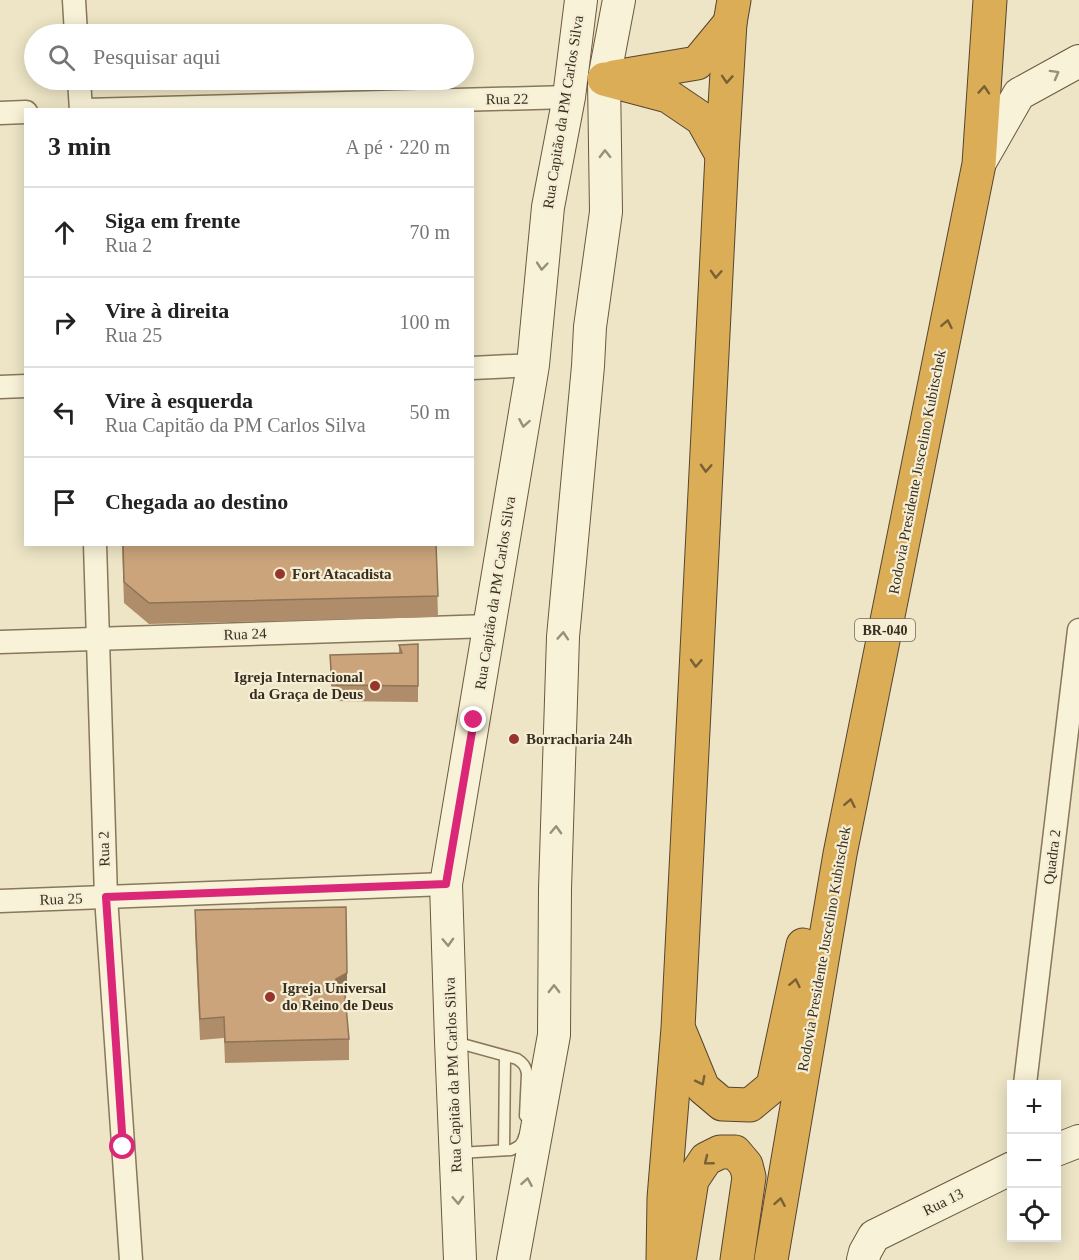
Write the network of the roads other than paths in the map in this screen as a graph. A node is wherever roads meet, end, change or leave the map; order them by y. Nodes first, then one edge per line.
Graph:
1 (74, 0) edge
2 (581, 0) edge
3 (620, 0) edge
4 (990, 0) edge
5 (732, 11) edge
6 (75, 24) edge
7 (1079, 61) edge
8 (604, 79) junction
9 (80, 90) edge
10 (569, 97) junction
11 (83, 108) edge
12 (158, 108) edge
13 (24, 112) edge
14 (0, 113) edge
15 (722, 155) junction
16 (979, 164) junction
17 (533, 365) junction
18 (474, 368) edge
19 (24, 386) edge
20 (0, 387) edge
21 (95, 546) edge
22 (490, 626) junction
23 (1079, 630) edge
24 (98, 639) junction
25 (0, 642) edge
26 (840, 854) junction
27 (446, 884) junction
28 (106, 897) junction
29 (0, 901) edge
30 (678, 1028) junction
31 (451, 1041) junction
32 (505, 1057) junction
33 (1025, 1080) edge
34 (1079, 1141) edge
35 (1061, 1148) edge
36 (504, 1150) junction
37 (456, 1153) junction
38 (1007, 1170) edge
39 (869, 1248) edge
40 (131, 1260) edge
41 (460, 1260) edge
42 (513, 1260) edge
43 (663, 1260) edge
44 (679, 1260) edge
45 (737, 1260) edge
46 (771, 1260) edge

1 - 6 street
2 - 10 main road, Rua Capitão da PM Carlos Silva
3 - 8 main road
16 -> 4 highway, Rodovia Presidente Juscelino Kubitschek / BR-040
5 - 8 highway
5 -> 15 highway
16 -> 7 main road
8 - 15 highway
42 -> 8 main road
9 - 11 street
10 - 12 street, Rua 22
10 -> 17 main road, Rua Capitão da PM Carlos Silva
13 - 14 street
15 -> 30 highway
26 -> 16 highway, Rodovia Presidente Juscelino Kubitschek / BR-040
17 - 18 street
17 -> 22 main road, Rua Capitão da PM Carlos Silva
19 - 20 street
21 - 24 street, Rua 2
22 - 24 street, Rua 24
22 - 27 main road, Rua Capitão da PM Carlos Silva
23 - 33 street, Quadra 2
24 - 25 street, Rua 24
24 - 28 street, Rua 2
30 -> 26 highway
46 -> 26 highway, Rodovia Presidente Juscelino Kubitschek / BR-040
27 - 28 street, Rua 25
27 -> 31 main road, Rua Capitão da PM Carlos Silva
28 - 29 street, Rua 25
28 - 40 street, Rua 2
30 - 43 highway
31 - 32 lane
31 - 37 main road, Rua Capitão da PM Carlos Silva
32 - 36 lane
32 - 36 lane
34 - 35 main road
36 - 37 lane
37 -> 41 main road, Rua Capitão da PM Carlos Silva
38 - 39 main road, Rua 13
45 -> 44 highway

